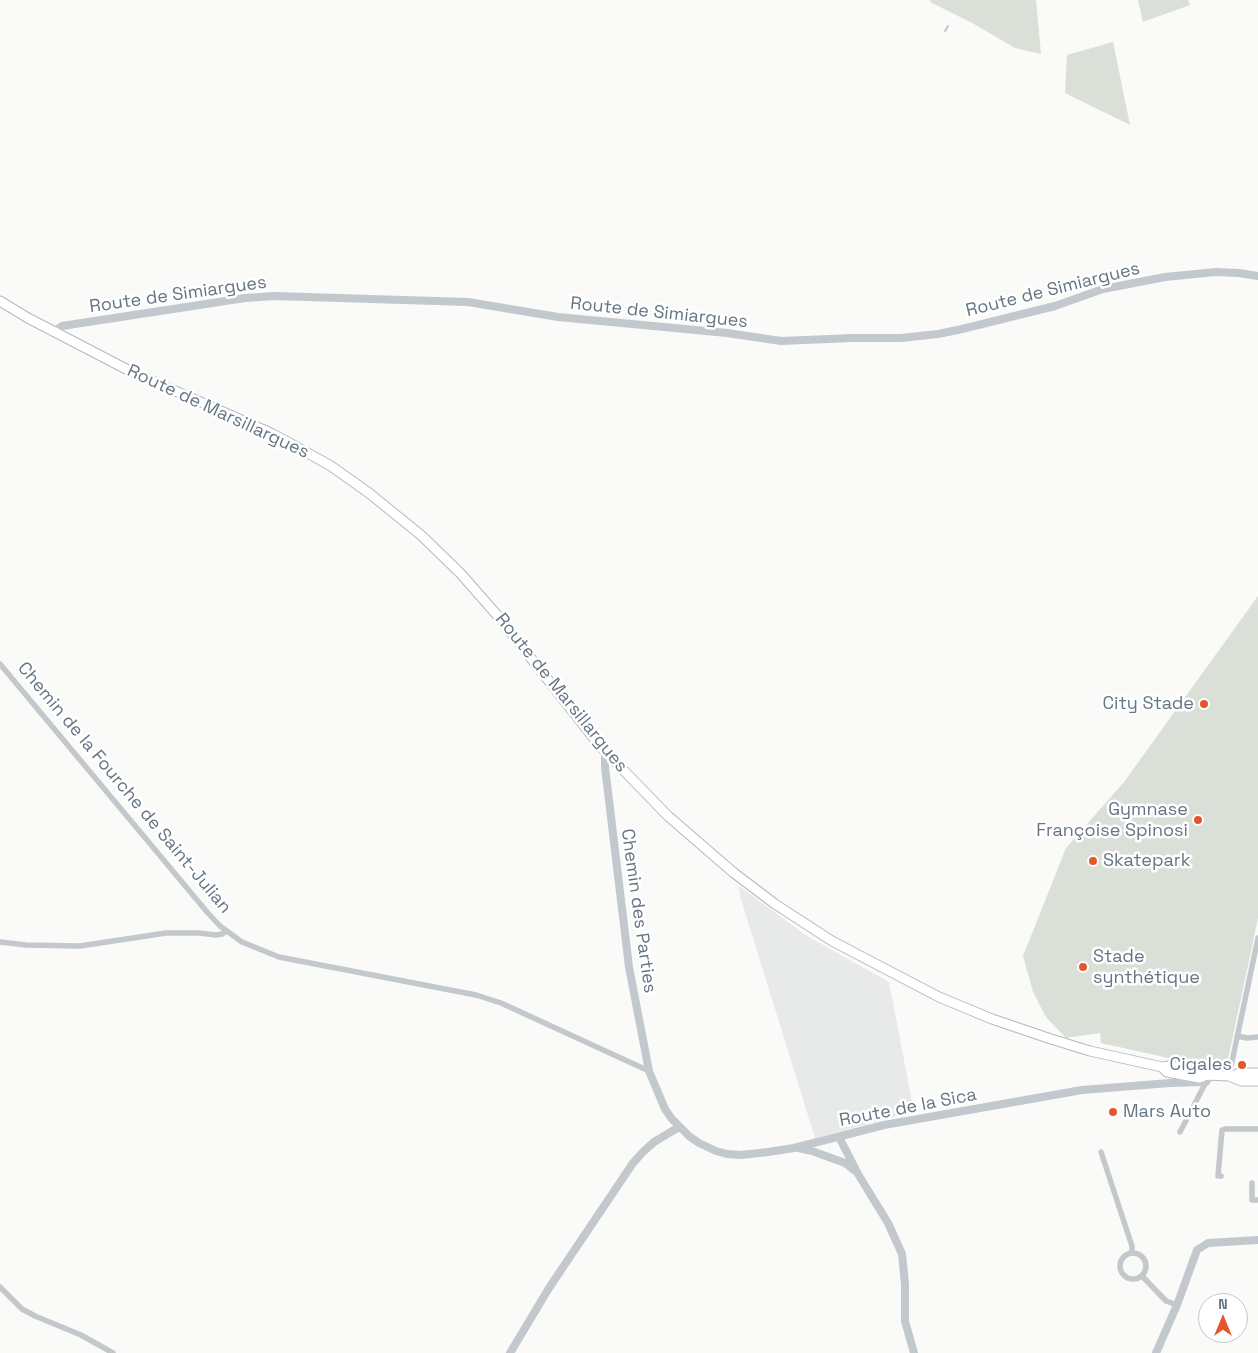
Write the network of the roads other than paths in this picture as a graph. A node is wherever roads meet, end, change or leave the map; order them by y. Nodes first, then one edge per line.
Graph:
1 (1258, 276) edge
2 (0, 301) edge
3 (53, 332) junction
4 (0, 664) edge
5 (607, 755) junction
6 (226, 931) junction
7 (1258, 938) edge
8 (0, 942) edge
9 (1237, 1036) junction
10 (1258, 1037) edge
11 (649, 1072) junction
12 (1258, 1073) edge
13 (1231, 1076) junction
14 (1208, 1078) junction
15 (1258, 1081) edge
16 (679, 1127) junction
17 (1258, 1129) edge
18 (1180, 1132) dead end
19 (839, 1137) junction
20 (794, 1148) junction
21 (1101, 1152) dead end
22 (858, 1174) junction
23 (1221, 1176) dead end
24 (1252, 1183) dead end
25 (1258, 1200) edge
26 (1258, 1240) edge
27 (1132, 1252) junction
28 (1142, 1276) junction
29 (0, 1287) edge
30 (1177, 1305) junction
31 (113, 1353) edge
32 (510, 1353) edge
33 (914, 1353) edge
34 (1156, 1353) edge

1 - 3 street, Route de Simiargues
2 - 3 main road, Route de Marsillargues
3 - 5 main road, Route de Marsillargues
4 - 6 street, Chemin de la Fourche de Saint-Julian
5 - 11 street, Chemin des Parties
5 - 14 main road, Route de Marsillargues
6 - 8 street
6 - 11 street, Chemin de la Fourche de Saint-Julian
7 - 9 street
9 - 10 street
9 - 13 street
11 - 16 street, Route de la Sica
12 - 13 main road
13 - 14 main road, Route de Marsillargues
13 - 15 main road
14 - 18 street
14 - 19 street, Route de la Sica
16 - 20 street, Route de la Sica
16 - 32 street
17 - 23 street
19 - 20 street, Route de la Sica
19 - 22 street
20 - 22 street
21 - 27 street
22 - 33 street
24 - 25 street
26 - 30 street
27 - 28 street
27 - 28 street
28 - 30 street
29 - 31 street
30 - 34 street

